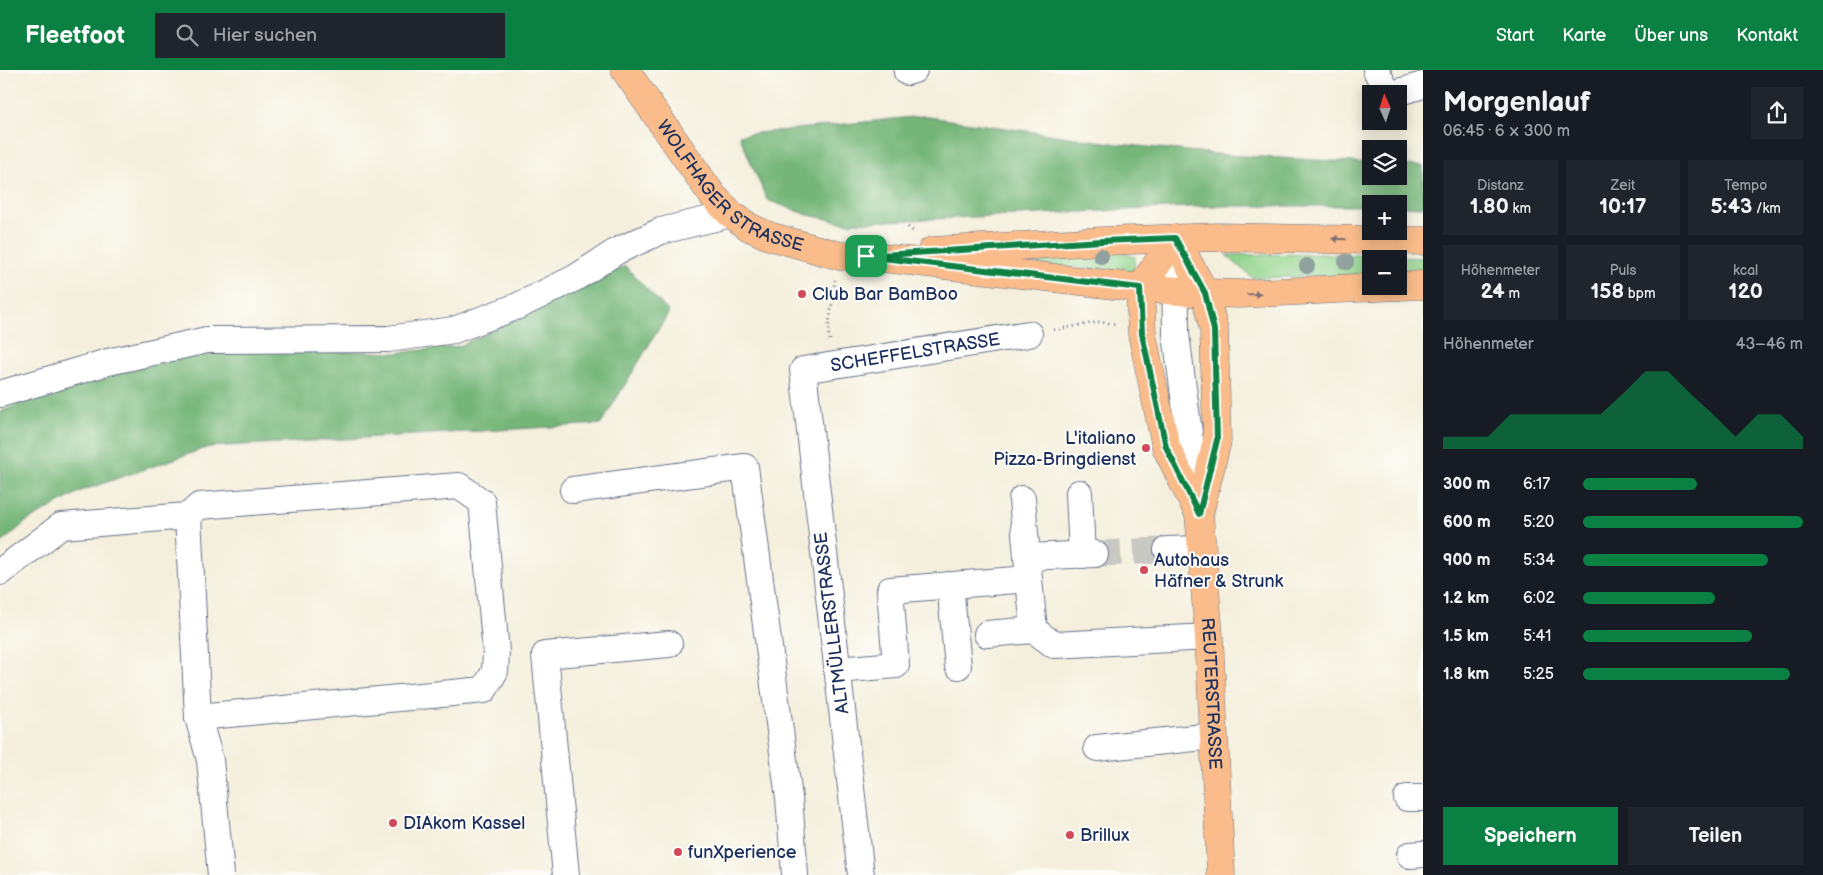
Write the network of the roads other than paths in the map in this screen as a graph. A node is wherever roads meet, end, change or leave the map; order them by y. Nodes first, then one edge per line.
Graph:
1 (625, 70) edge
2 (1376, 70) edge
3 (1384, 85) edge
4 (1423, 85) edge
5 (1408, 89) edge
6 (725, 208) junction
7 (1175, 238) junction
8 (1423, 241) edge
9 (866, 256) junction
10 (1423, 285) edge
11 (1407, 286) edge
12 (1140, 288) junction
13 (1362, 288) edge
14 (1175, 290) junction
15 (1205, 293) junction
16 (1029, 334) dead end
17 (802, 370) joint
18 (0, 394) edge
19 (573, 490) dead end
20 (1080, 493) dead end
21 (1022, 499) dead end
22 (1199, 514) junction
23 (188, 516) junction
24 (1202, 549) junction
25 (1167, 550) tunnel mouth
26 (1028, 568) junction
27 (0, 572) edge
28 (950, 586) junction
29 (1034, 630) junction
30 (987, 634) dead end
31 (1210, 637) junction
32 (670, 644) dead end
33 (958, 666) dead end
34 (837, 670) junction
35 (198, 717) junction
36 (1214, 736) junction
37 (1098, 748) dead end
38 (221, 875) edge
39 (566, 875) edge
40 (795, 875) edge
41 (861, 875) edge
42 (1221, 875) edge

1 - 6 main road, WOLFHAGER STRASSE
2 - 3 street
4 - 5 street
6 - 9 main road, WOLFHAGER STRASSE
6 - 18 street
8 -> 7 main road, WOLFHAGER STRASSE
7 - 9 main road, WOLFHAGER STRASSE
7 - 12 main road
7 - 14 street
7 - 15 main road, REUTERSTRASSE
9 - 12 main road, WOLFHAGER STRASSE
10 - 11 main road, WOLFHAGER STRASSE
12 - 14 main road, WOLFHAGER STRASSE
12 - 22 main road, REUTERSTRASSE
15 -> 13 main road, WOLFHAGER STRASSE
14 - 15 main road, WOLFHAGER STRASSE
14 - 22 street
15 - 22 main road, REUTERSTRASSE
16 - 17 street, SCHEFFELSTRASSE
17 - 34 street, ALTMÜLLERSTRASSE
19 - 40 street
20 - 26 street
21 - 26 street
22 - 24 main road, REUTERSTRASSE
23 - 27 street
23 - 35 street
23 - 35 street
24 - 25 street
24 - 31 main road, REUTERSTRASSE
26 - 28 street
26 - 29 street
28 - 33 street
28 - 34 street
29 - 30 street
29 - 31 street
31 - 36 main road, REUTERSTRASSE
32 - 39 street
34 - 41 street, ALTMÜLLERSTRASSE
35 - 38 street
36 - 37 street
36 - 42 main road, REUTERSTRASSE

